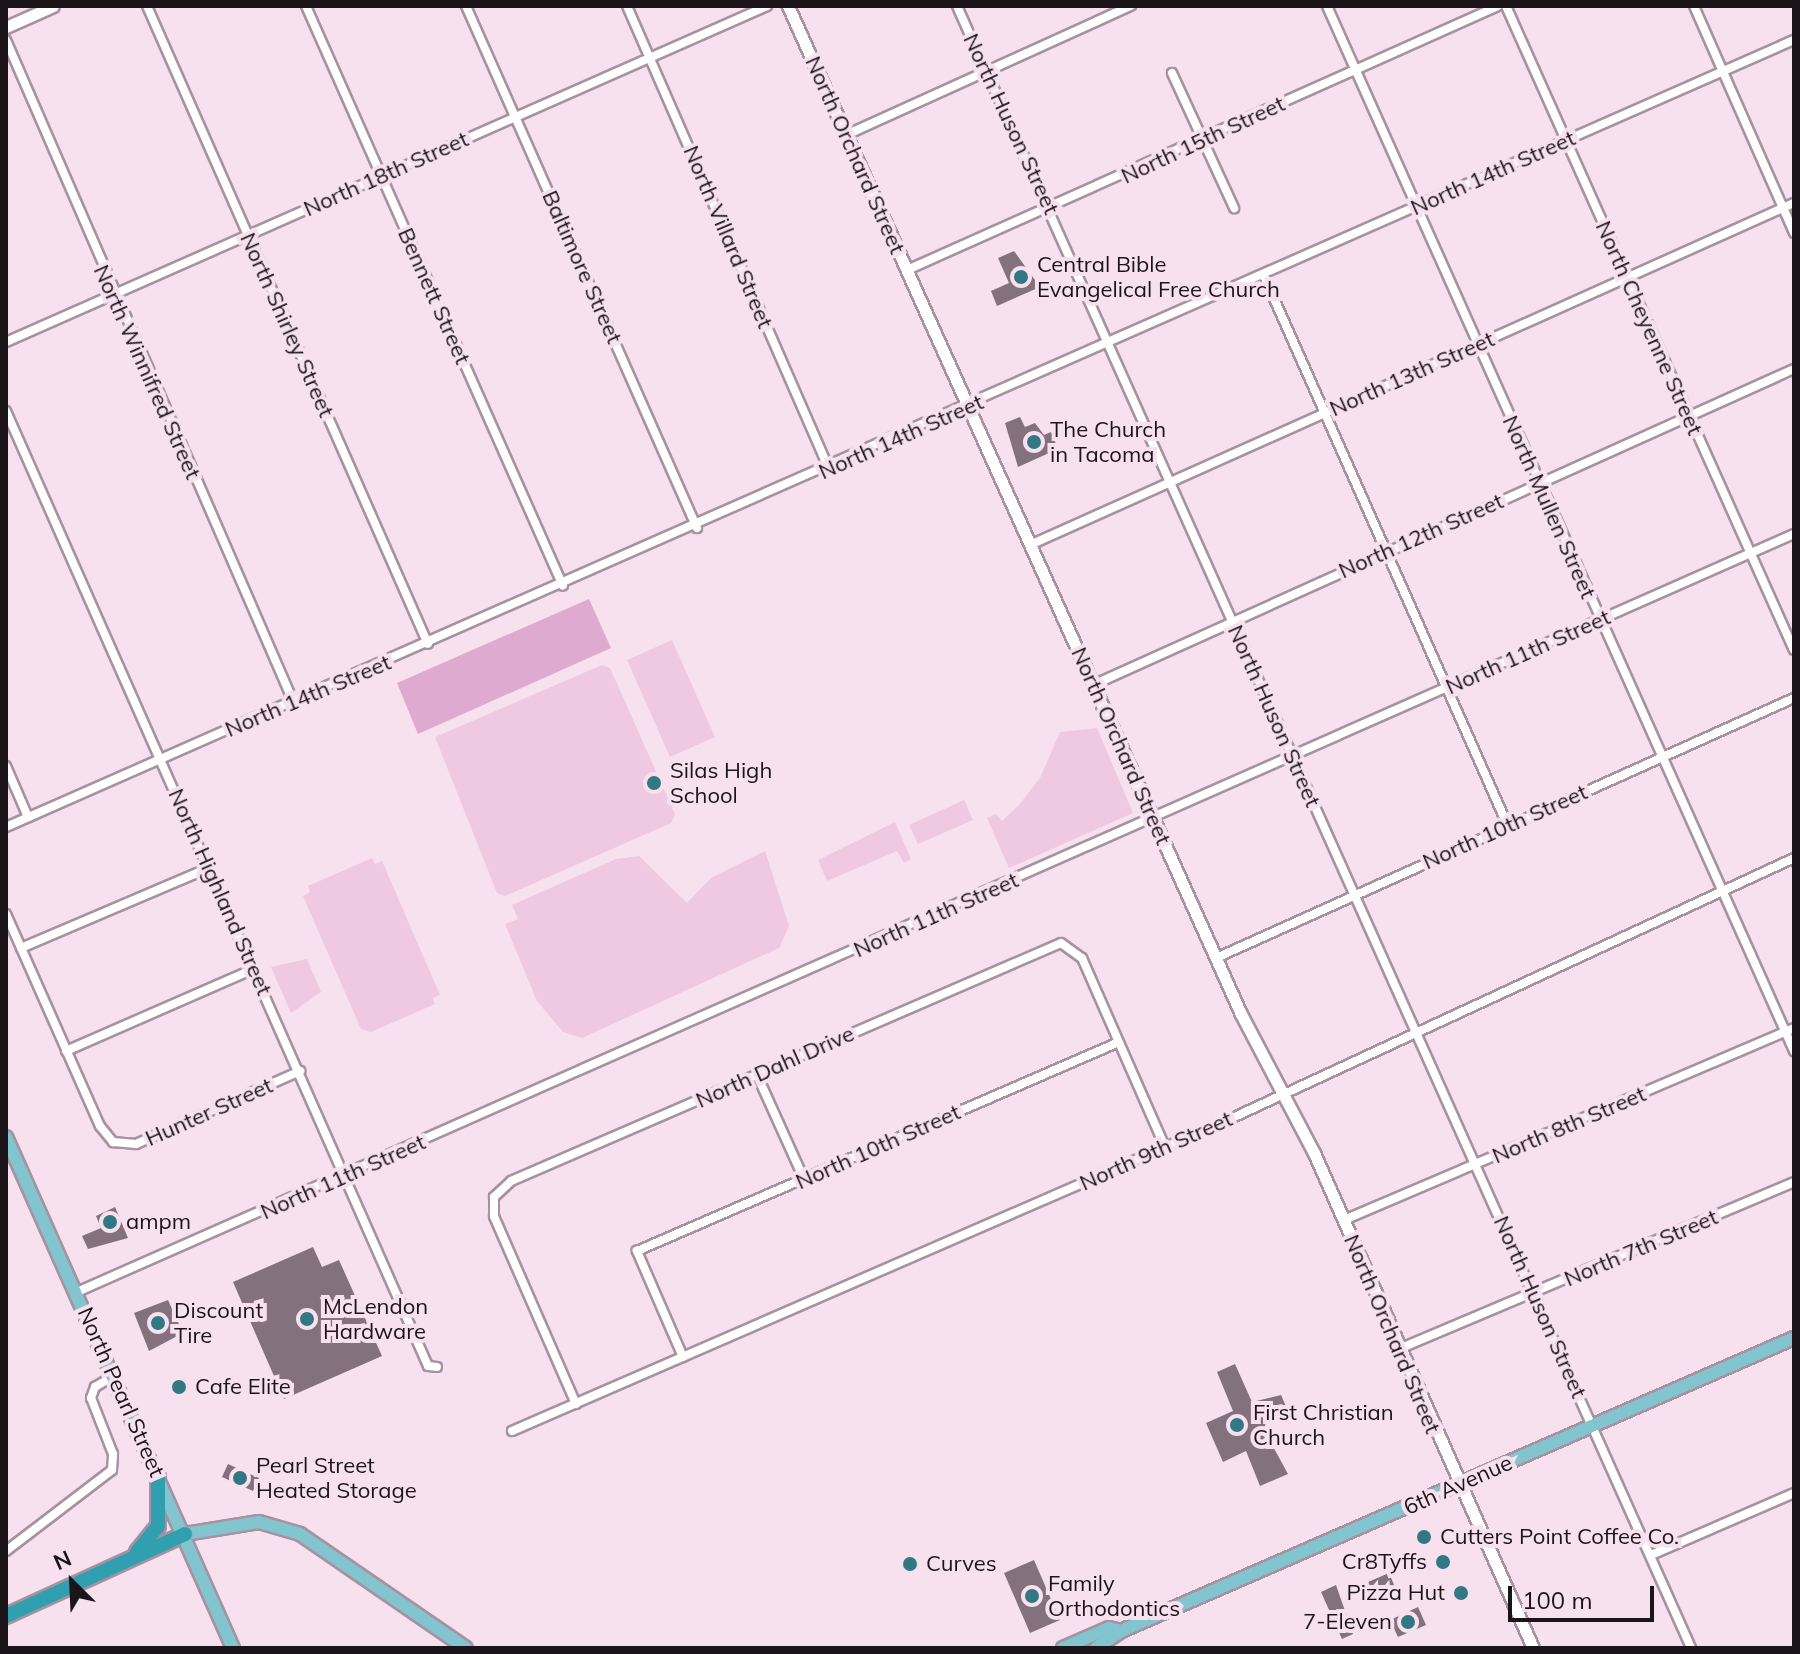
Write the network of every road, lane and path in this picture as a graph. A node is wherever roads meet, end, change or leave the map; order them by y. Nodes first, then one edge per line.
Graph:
1 (53, 6) edge
2 (147, 6) edge
3 (306, 6) edge
4 (466, 6) edge
5 (627, 6) edge
6 (767, 6) edge
7 (788, 6) edge
8 (957, 6) edge
9 (1131, 6) edge
10 (1327, 6) edge
11 (1498, 6) edge
12 (1506, 6) edge
13 (1694, 6) edge
14 (6, 27) edge
15 (6, 40) edge
16 (1794, 40) edge
17 (650, 57) junction
18 (1355, 71) junction
19 (1723, 71) junction
20 (988, 73) junction
21 (1172, 73) dead end
22 (516, 117) junction
23 (846, 135) junction
24 (1565, 140) junction
25 (1204, 141) junction
26 (380, 177) junction
27 (1794, 203) edge
28 (1415, 207) junction
29 (1234, 208) dead end
30 (1783, 208) junction
31 (1050, 209) junction
32 (1794, 233) edge
33 (248, 235) junction
34 (907, 270) junction
35 (1264, 276) junction
36 (1626, 278) junction
37 (113, 295) junction
38 (6, 342) edge
39 (1110, 345) junction
40 (1476, 345) junction
41 (1794, 369) edge
42 (968, 407) junction
43 (6, 411) edge
44 (1324, 413) junction
45 (1688, 417) junction
46 (829, 469) junction
47 (1169, 483) junction
48 (1539, 483) junction
49 (697, 528) junction
50 (1794, 534) edge
51 (1030, 545) junction
52 (1387, 553) junction
53 (1751, 554) junction
54 (563, 586) junction
55 (1232, 620) junction
56 (1598, 620) junction
57 (428, 644) junction
58 (1794, 650) edge
59 (1093, 685) junction
60 (1449, 688) junction
61 (1794, 698) edge
62 (293, 701) junction
63 (1292, 757) junction
64 (1662, 758) junction
65 (161, 759) junction
66 (6, 766) edge
67 (28, 817) junction
68 (1153, 819) junction
69 (1508, 826) junction
70 (6, 827) edge
71 (1794, 858) edge
72 (209, 868) junction
73 (1720, 891) junction
74 (1353, 895) junction
75 (6, 914) edge
76 (21, 948) junction
77 (1216, 958) junction
78 (254, 969) junction
79 (1414, 1030) junction
80 (1790, 1030) edge
81 (1119, 1042) junction
82 (66, 1051) junction
83 (1794, 1051) edge
84 (300, 1071) junction
85 (757, 1075) junction
86 (1285, 1092) junction
87 (6, 1137) edge
88 (1165, 1147) junction
89 (1476, 1165) junction
90 (347, 1176) junction
91 (804, 1179) junction
92 (1794, 1182) edge
93 (1344, 1220) junction
94 (77, 1292) junction
95 (1534, 1294) junction
96 (1794, 1338) edge
97 (1399, 1349) junction
98 (683, 1357) junction
99 (437, 1367) dead end
100 (113, 1376) junction
101 (576, 1404) junction
102 (1593, 1426) junction
103 (512, 1431) dead end
104 (158, 1476) junction
105 (1457, 1485) junction
106 (1794, 1493) edge
107 (185, 1534) junction
108 (6, 1551) edge
109 (1651, 1555) junction
110 (125, 1562) junction
111 (6, 1616) edge
112 (1121, 1631) junction
113 (233, 1648) edge
114 (466, 1648) edge
115 (1063, 1648) edge
116 (1096, 1648) edge
117 (1533, 1648) edge
118 (1691, 1648) edge

1 - 14 street
2 - 33 street, North Shirley Street
3 - 26 street, Bennett Street
4 - 22 street, Baltimore Street
5 - 17 street, North Villard Street
6 - 17 street, North 18th Street
7 - 23 street, North Orchard Street
8 - 20 street, North Huson Street
9 - 20 street
10 - 18 street, North Mullen Street
11 - 18 street, North 15th Street
12 - 24 street, North Cheyenne Street
13 - 19 street
15 - 37 street, North Winnifred Street
16 - 19 street, North 14th Street
17 - 22 street, North 18th Street
17 - 46 street, North Villard Street
18 - 25 street, North 15th Street
18 - 28 street, North Mullen Street
19 - 24 street, North 14th Street
19 - 30 street
20 - 23 street
20 - 31 street, North Huson Street
21 - 25 street
22 - 26 street, North 18th Street
22 - 49 street, Baltimore Street
23 - 34 street, North Orchard Street
24 - 28 street, North 14th Street
24 - 36 street, North Cheyenne Street
25 - 29 street
25 - 31 street, North 15th Street
26 - 33 street, North 18th Street
26 - 54 street, Bennett Street
27 - 30 street, North 13th Street
28 - 35 street, North 14th Street
28 - 40 street, North Mullen Street
30 - 32 street
30 - 36 street, North 13th Street
31 - 34 street, North 15th Street
31 - 39 street, North Huson Street
33 - 37 street, North 18th Street
33 - 57 street, North Shirley Street
34 - 42 street, North Orchard Street
35 - 39 street, North 14th Street
35 - 44 street
36 - 40 street, North 13th Street
36 - 45 street, North Cheyenne Street
37 - 38 street, North 18th Street
37 - 62 street, North Winnifred Street
39 - 42 street, North 14th Street
39 - 47 street, North Huson Street
40 - 44 street, North 13th Street
40 - 48 street, North Mullen Street
41 - 45 street, North 12th Street
42 - 46 street, North 14th Street
42 - 51 street, North Orchard Street
43 - 65 street, North Highland Street
44 - 47 street, North 13th Street
44 - 52 street
45 - 48 street, North 12th Street
45 - 53 street, North Cheyenne Street
46 - 49 street, North 14th Street
47 - 51 street, North 13th Street
47 - 55 street, North Huson Street
48 - 52 street, North 12th Street
48 - 56 street, North Mullen Street
49 - 54 street, North 14th Street
50 - 53 street, North 11th Street
51 - 59 street, North Orchard Street
52 - 55 street, North 12th Street
52 - 60 street
53 - 56 street, North 11th Street
53 - 58 street, North Cheyenne Street
54 - 57 street, North 14th Street
55 - 59 street, North 12th Street
55 - 63 street, North Huson Street
56 - 60 street, North 11th Street
56 - 64 street, North Mullen Street
57 - 62 street, North 14th Street
59 - 68 street, North Orchard Street
60 - 63 street, North 11th Street
60 - 69 street
61 - 64 street, North 10th Street
62 - 65 street, North 14th Street
63 - 68 street, North 11th Street
63 - 74 street, North Huson Street
64 - 69 street, North 10th Street
64 - 73 street, North Mullen Street
65 - 67 street, North 14th Street
65 - 72 street, North Highland Street
66 - 67 street
67 - 70 street, North 14th Street
68 - 77 street, North Orchard Street
68 - 90 street, North 11th Street
69 - 74 street, North 10th Street
71 - 73 street, North 9th Street
72 - 76 street
72 - 78 street, North Highland Street
73 - 79 street, North 9th Street
73 - 80 street, North Mullen Street
74 - 77 street, North 10th Street
74 - 79 street, North Huson Street
75 - 76 street
76 - 82 street
77 - 86 street, North Orchard Street
78 - 82 street
78 - 84 street, North Highland Street
79 - 86 street, North 9th Street
79 - 89 street, North Huson Street
80 - 83 street, North Mullen Street
80 - 89 street, North 8th Street
81 - 85 street, North Dahl Drive
81 - 88 street
81 - 91 street, North 10th Street
82 - 84 street, Hunter Street
84 - 90 street, North Highland Street
85 - 91 street
85 - 101 street, North Dahl Drive
86 - 88 street, North 9th Street
86 - 93 street, North Orchard Street
87 - 94 main road, North Pearl Street
88 - 98 street, North 9th Street
89 - 93 street, North 8th Street
89 - 95 street, North Huson Street
90 - 94 street, North 11th Street
90 - 99 street, North Highland Street
91 - 98 street, North 10th Street
92 - 95 street, North 7th Street
93 - 97 street, North Orchard Street
94 - 100 main road, North Pearl Street
95 - 97 street, North 7th Street
95 - 102 street, North Huson Street
96 - 102 main road, 6th Avenue
97 - 105 street, North Orchard Street
98 - 101 street, North 9th Street
100 - 104 main road, North Pearl Street
100 - 108 street
101 - 103 street, North 9th Street
102 - 105 main road, 6th Avenue
102 - 109 street, North Huson Street
104 - 107 main road, North Pearl Street
104 - 110 highway
105 - 112 main road, 6th Avenue
105 - 117 street, North Orchard Street
106 - 109 street
107 - 110 highway
107 - 113 main road, North Pearl Street
107 - 114 main road
109 - 118 street, North Huson Street
110 - 111 highway
112 - 115 main road, 6th Avenue
112 - 116 main road, 6th Avenue

